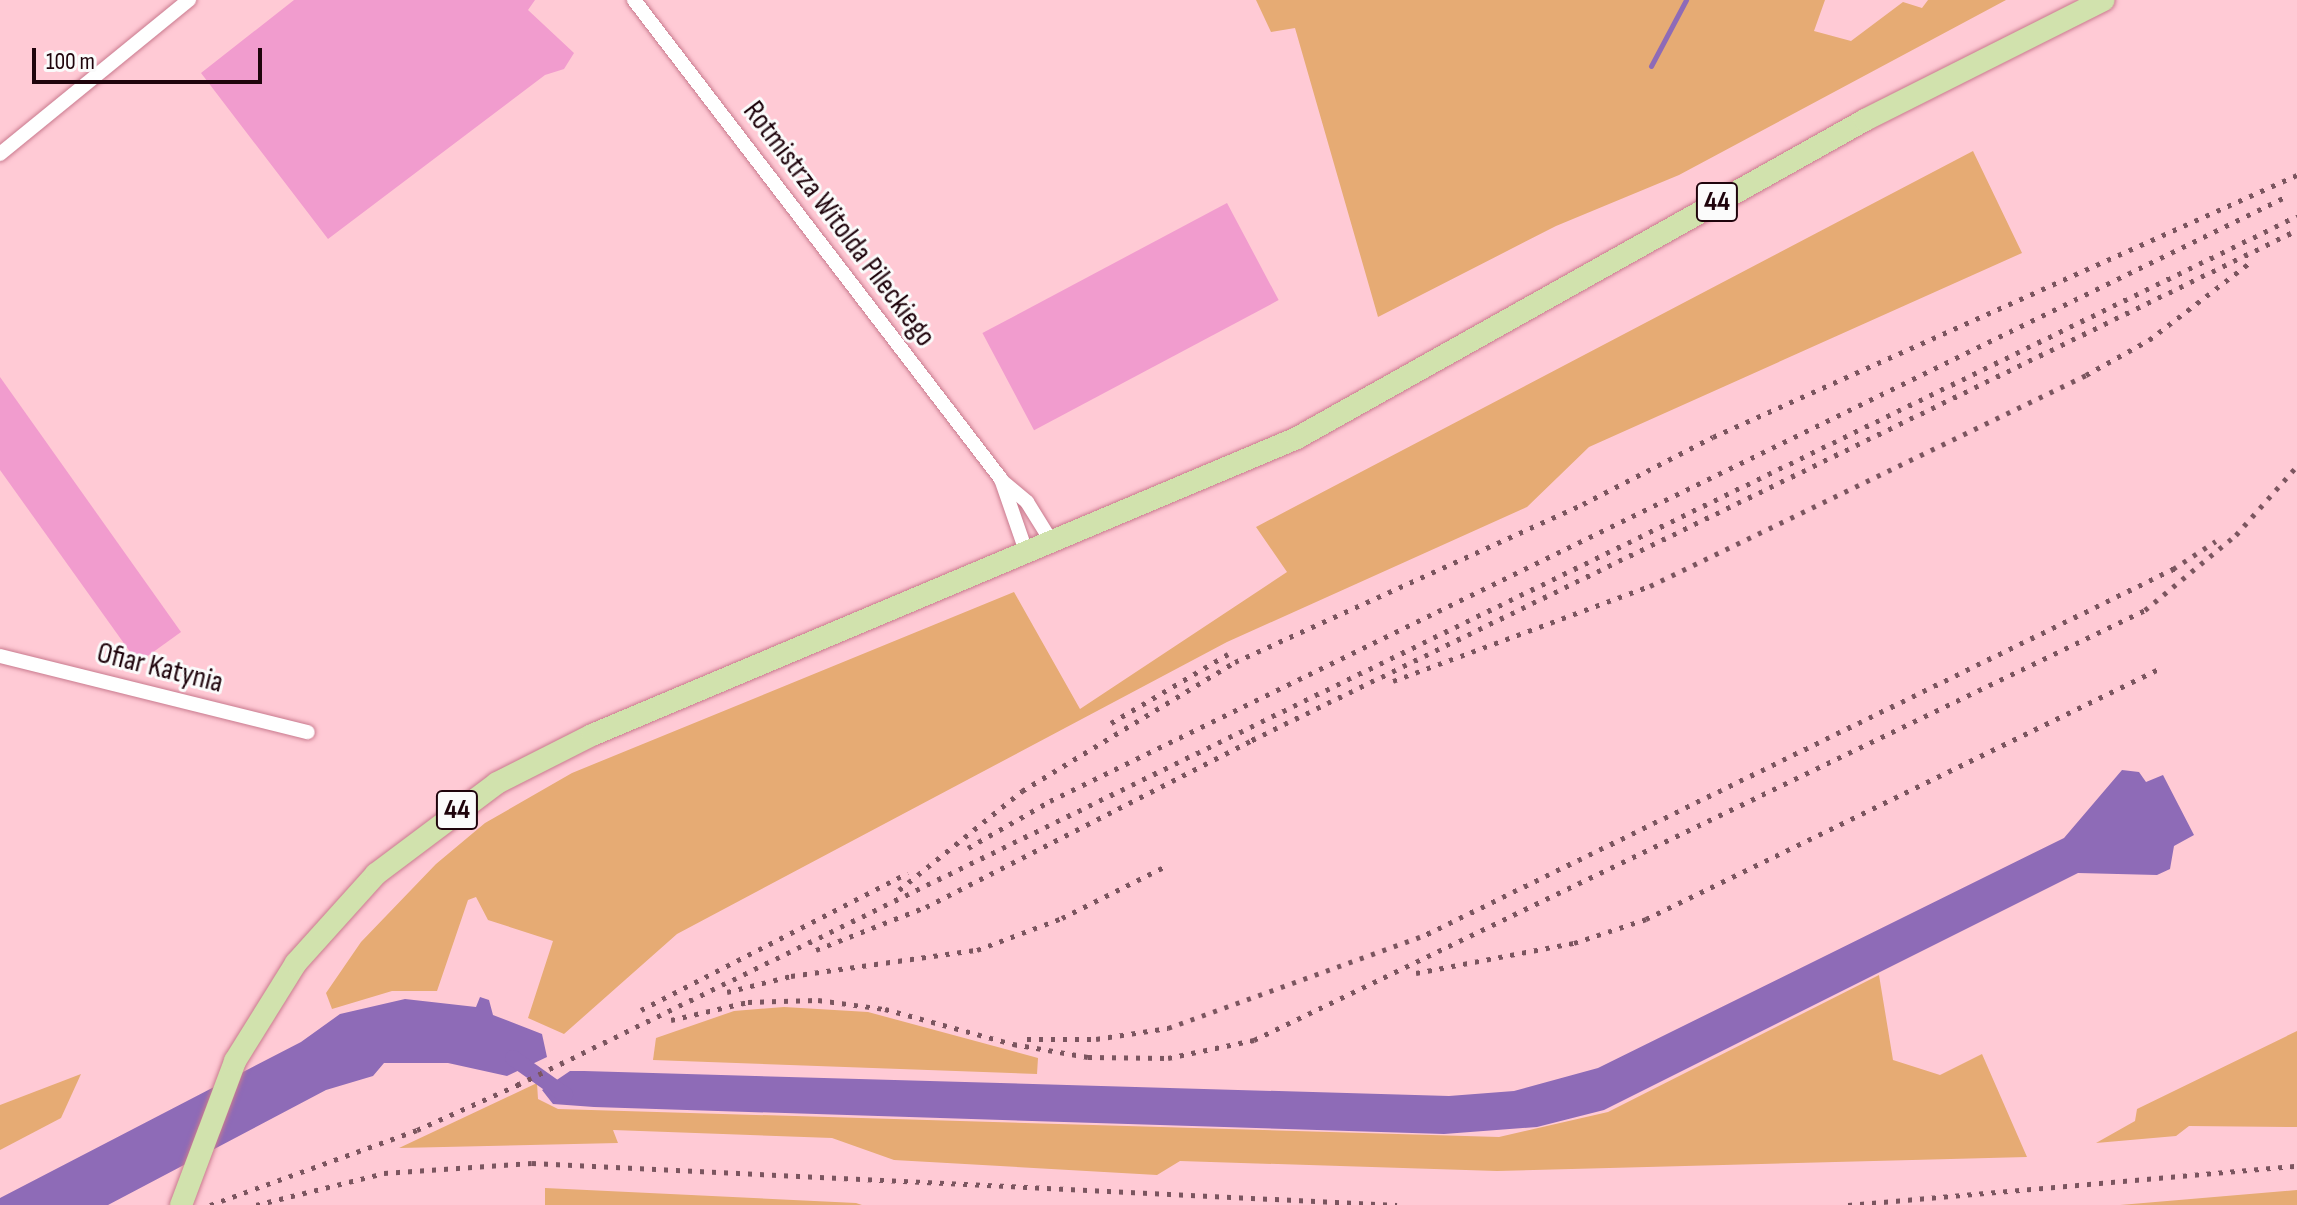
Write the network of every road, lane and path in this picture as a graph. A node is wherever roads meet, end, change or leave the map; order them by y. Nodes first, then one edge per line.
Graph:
1 (189, 0) edge
2 (634, 0) edge
3 (2104, 0) edge
4 (0, 154) edge
5 (1001, 479) junction
6 (1053, 544) junction
7 (1027, 554) junction
8 (0, 656) edge
9 (308, 732) dead end
10 (181, 1205) edge

1 - 4 street
2 - 5 street, Rotmistrza Witolda Pileckiego
3 - 6 main road, 44
5 - 6 street, Rotmistrza Witolda Pileckiego
5 - 7 street, Rotmistrza Witolda Pileckiego
6 - 7 main road, 44
7 - 10 main road, 44
8 - 9 street, Ofiar Katynia

